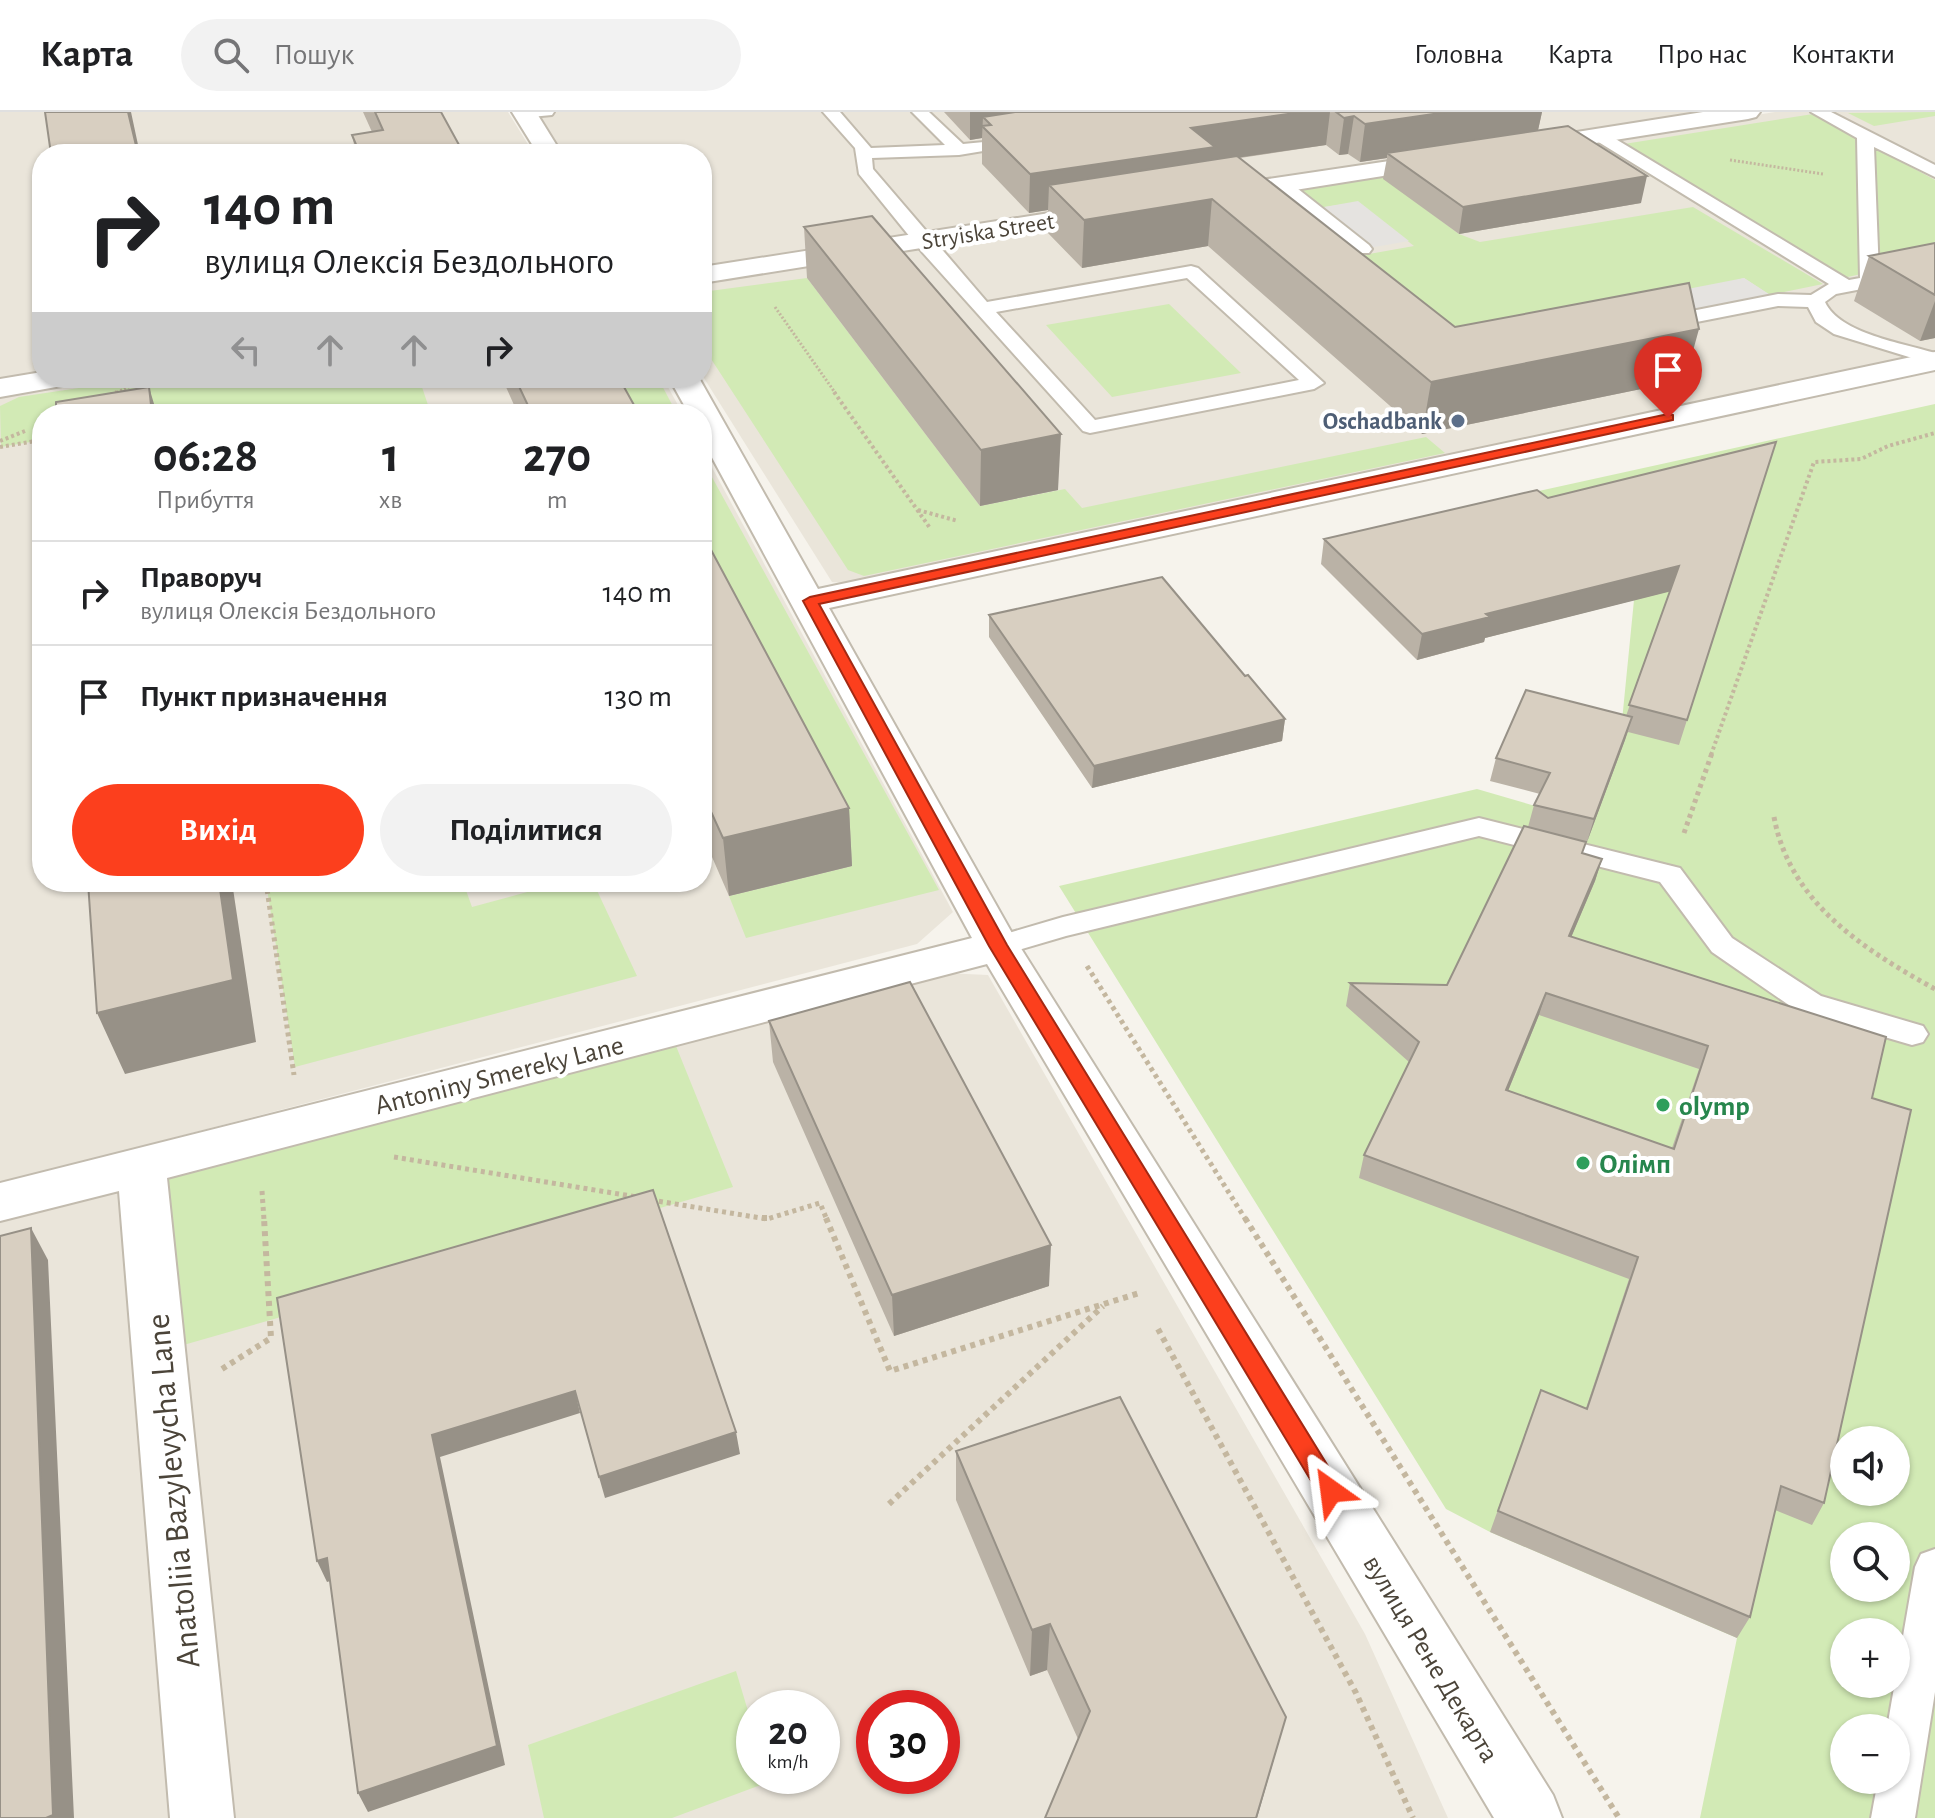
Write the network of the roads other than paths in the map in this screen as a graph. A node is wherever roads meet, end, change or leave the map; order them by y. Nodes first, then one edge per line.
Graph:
1 (831, 112) edge
2 (920, 112) edge
3 (1748, 112) edge
4 (1819, 112) edge
5 (532, 113) edge
6 (1598, 135) junction
7 (1865, 136) junction
8 (1035, 139) edge
9 (546, 144) edge
10 (959, 150) junction
11 (1505, 150) edge
12 (863, 153) junction
13 (1474, 155) edge
14 (1935, 172) edge
15 (1282, 185) junction
16 (1188, 199) edge
17 (1125, 209) edge
18 (922, 241) junction
19 (1363, 249) dead end
20 (1935, 269) edge
21 (712, 273) edge
22 (1870, 282) junction
23 (1846, 286) junction
24 (1815, 301) junction
25 (984, 308) junction
26 (1630, 329) edge
27 (1935, 360) edge
28 (32, 383) edge
29 (0, 388) edge
30 (712, 428) edge
31 (810, 601) junction
32 (998, 946) junction
33 (1912, 1034) dead end
34 (141, 1165) junction
35 (0, 1202) edge
36 (1935, 1567) edge
37 (202, 1818) edge
38 (1530, 1818) edge
39 (1893, 1818) edge

1 - 12 lane
2 - 10 lane
3 - 6 street
4 - 7 lane
5 - 9 street
6 - 11 street
6 - 23 lane
7 - 14 lane
7 - 22 lane
8 - 10 lane
10 - 12 lane
12 - 18 lane
13 - 15 street
15 - 16 street
15 - 19 lane
17 - 18 street, Stryiska Street
18 - 21 street, Stryiska Street
18 - 25 lane
20 - 22 lane
22 - 23 lane
23 - 24 lane
24 - 26 lane
24 - 27 lane
25 - 25 lane
27 - 31 street
28 - 29 street
30 - 31 street, вулиця Рене Декарта
31 - 32 street, вулиця Рене Декарта
32 - 33 lane
32 - 34 street, Antoniny Smereky Lane
32 - 38 street, вулиця Рене Декарта
34 - 35 street, Antoniny Smereky Lane
34 - 37 street, Anatoliia Bazylevycha Lane
36 - 39 lane

